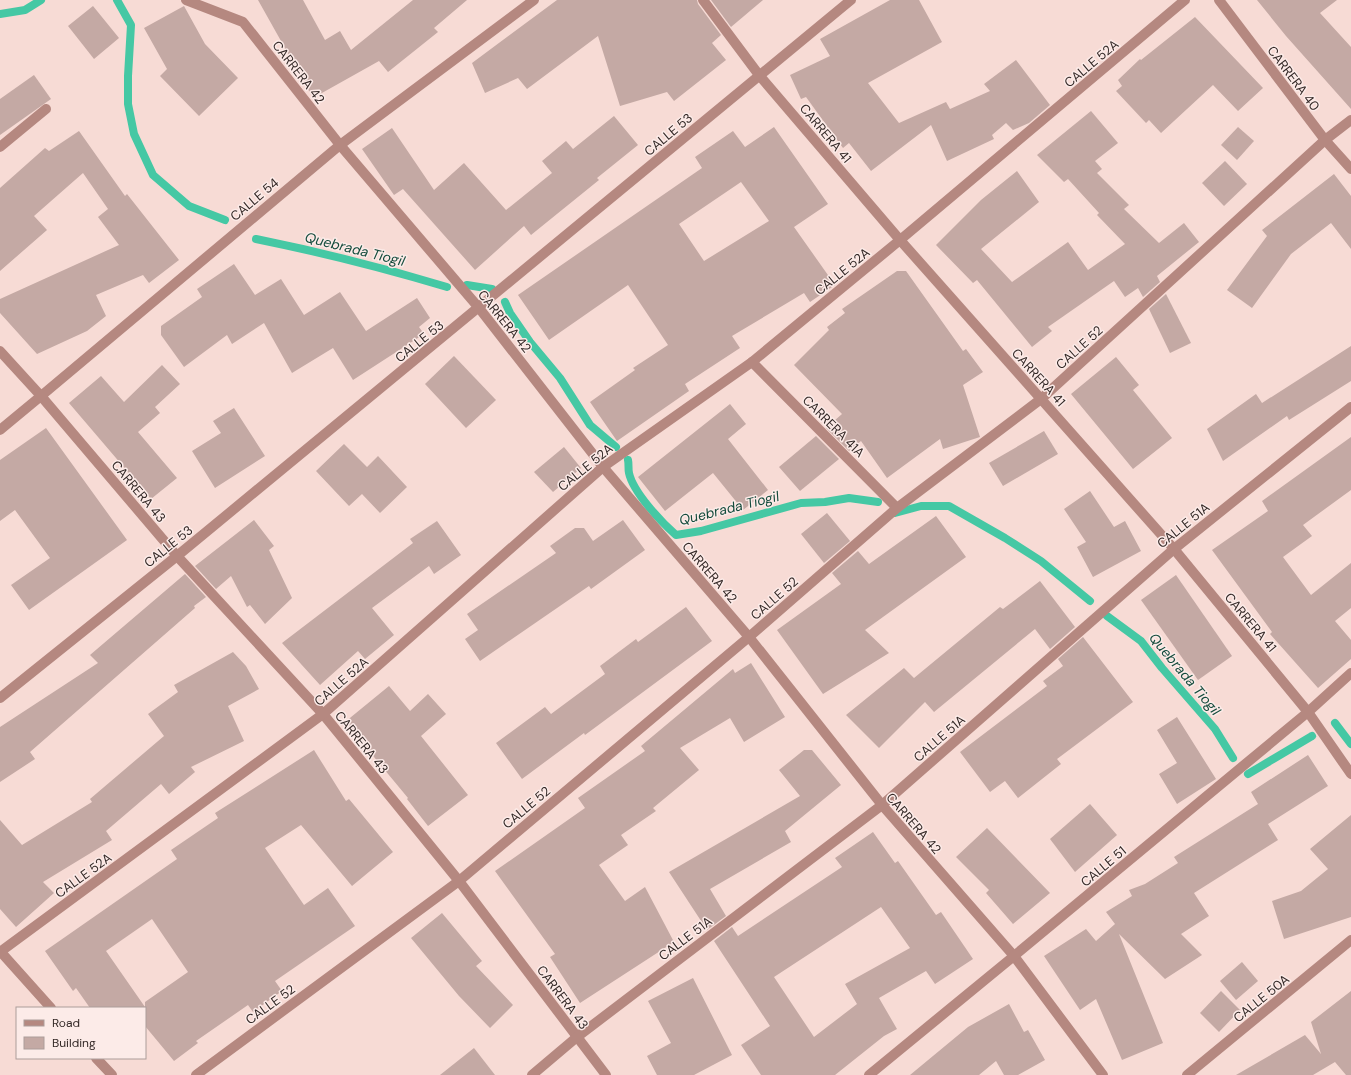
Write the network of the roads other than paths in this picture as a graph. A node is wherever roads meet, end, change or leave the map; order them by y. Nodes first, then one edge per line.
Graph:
1 (186, 0) edge
2 (534, 0) edge
3 (704, 0) edge
4 (851, 0) edge
5 (1185, 0) edge
6 (1219, 0) edge
7 (759, 75) junction
8 (46, 109) dead end
9 (1351, 120) edge
10 (1325, 140) junction
11 (340, 145) junction
12 (0, 147) edge
13 (1351, 170) edge
14 (900, 240) junction
15 (479, 308) junction
16 (0, 351) edge
17 (752, 362) junction
18 (42, 396) junction
19 (1042, 399) junction
20 (1351, 407) edge
21 (0, 430) edge
22 (603, 467) junction
23 (897, 508) junction
24 (1174, 549) junction
25 (177, 556) junction
26 (749, 637) junction
27 (1351, 673) edge
28 (0, 698) edge
29 (1308, 712) junction
30 (322, 714) junction
31 (1351, 774) edge
32 (882, 805) junction
33 (459, 881) junction
34 (1351, 940) edge
35 (0, 952) edge
36 (1014, 956) junction
37 (50, 1007) edge
38 (577, 1037) junction
39 (97, 1059) edge
40 (112, 1075) edge
41 (196, 1075) edge
42 (532, 1075) edge
43 (606, 1075) edge
44 (869, 1075) edge
45 (1103, 1075) edge
46 (1188, 1075) edge

1 - 11 street, CARRERA 42
2 - 11 street, CALLE 54
3 - 7 street, CARRERA 41
4 - 7 street, CALLE 53
5 - 14 street, CALLE 52A
6 - 10 street, CARRERA 40
7 - 14 street, CARRERA 41
7 - 15 street, CALLE 53
8 - 12 street
9 - 10 street, CALLE 52
10 - 13 street, CARRERA 40
10 - 19 street, CALLE 52
11 - 15 street, CARRERA 42
11 - 18 street, CALLE 54
14 - 17 street, CALLE 52A
14 - 19 street, CARRERA 41
15 - 22 street, CARRERA 42
15 - 25 street, CALLE 53
16 - 18 street, CARRERA 43
17 - 22 street, CALLE 52A
17 - 23 street, CARRERA 41A
18 - 21 street, CALLE 54
18 - 25 street, CARRERA 43
19 - 23 street, CALLE 52
19 - 24 street, CARRERA 41
20 - 24 street, CALLE 51A
22 - 26 street, CARRERA 42
22 - 30 street, CALLE 52A
23 - 26 street, CALLE 52
24 - 29 street, CARRERA 41
24 - 32 street, CALLE 51A
25 - 28 street, CALLE 53
25 - 30 street, CARRERA 43
26 - 32 street, CARRERA 42
26 - 33 street, CALLE 52
27 - 29 street, CALLE 51
29 - 31 street, CARRERA 41
29 - 36 street, CALLE 51
30 - 33 street, CARRERA 43
30 - 35 street, CALLE 52A
32 - 36 street, CARRERA 42
32 - 38 street, CALLE 51A
33 - 38 street, CARRERA 43
33 - 41 street, CALLE 52
34 - 46 street, CALLE 50A
35 - 37 street
36 - 44 street, CALLE 51
36 - 45 street, CARRERA 42
38 - 42 street, CALLE 51A
38 - 43 street, CARRERA 43
39 - 40 street

